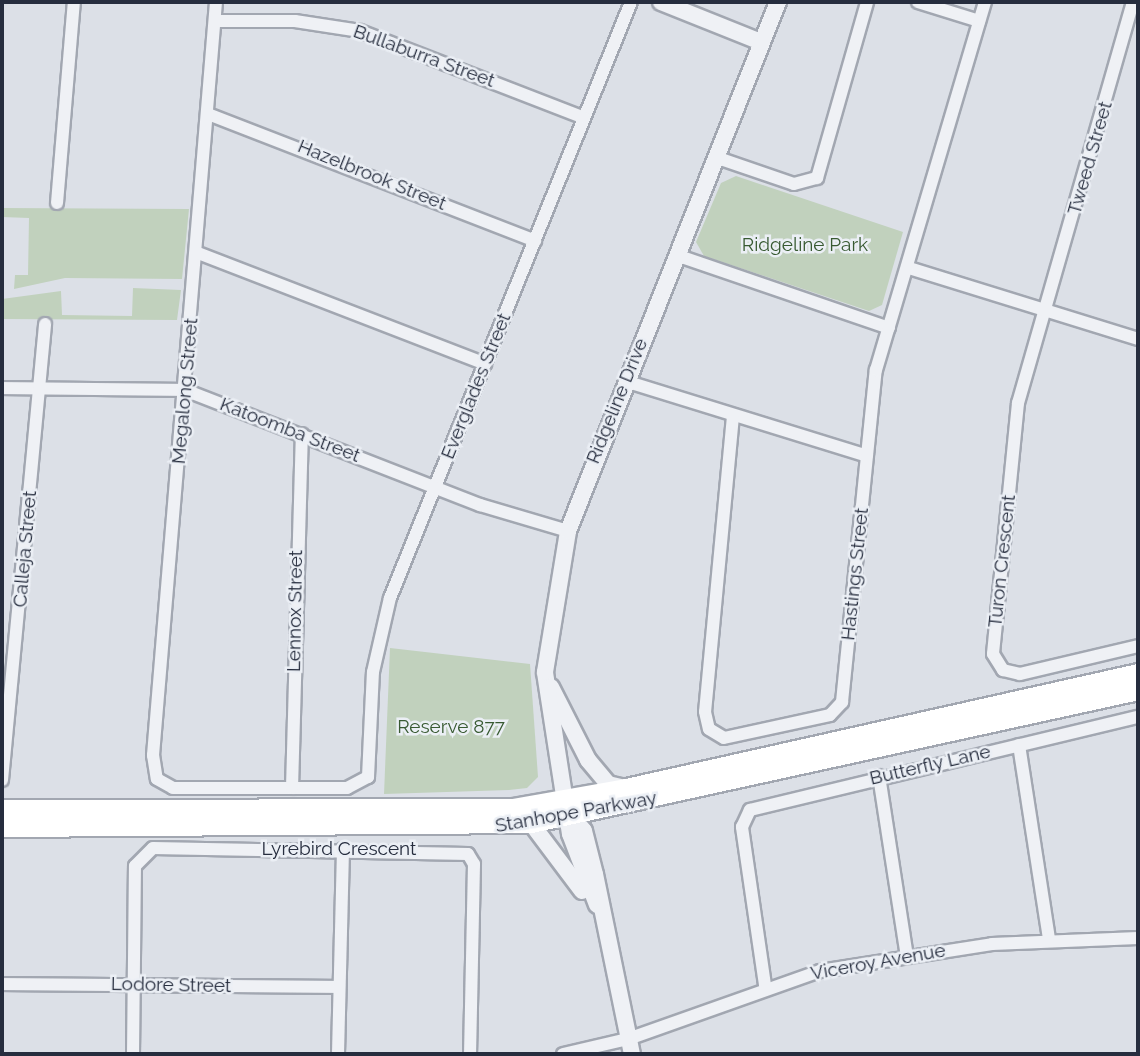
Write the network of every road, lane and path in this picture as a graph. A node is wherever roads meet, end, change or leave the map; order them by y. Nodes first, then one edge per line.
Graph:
1 (74, 2) edge
2 (216, 2) edge
3 (631, 2) edge
4 (661, 2) edge
5 (778, 2) edge
6 (867, 2) edge
7 (918, 2) edge
8 (985, 2) edge
9 (1133, 2) edge
10 (215, 21) junction
11 (979, 21) junction
12 (761, 43) junction
13 (208, 114) junction
14 (584, 118) junction
15 (715, 157) junction
16 (57, 203) dead end
17 (535, 241) junction
18 (198, 253) junction
19 (676, 255) junction
20 (909, 268) junction
21 (1046, 314) junction
22 (45, 324) dead end
23 (890, 327) junction
24 (1138, 339) edge
25 (485, 364) junction
26 (625, 381) junction
27 (2, 388) edge
28 (39, 388) junction
29 (185, 390) junction
30 (733, 416) junction
31 (302, 434) junction
32 (867, 456) junction
33 (435, 487) junction
34 (568, 531) junction
35 (1138, 646) edge
36 (545, 672) junction
37 (1138, 673) edge
38 (1138, 690) edge
39 (1138, 718) edge
40 (1019, 744) junction
41 (879, 776) junction
42 (4, 777) edge
43 (292, 788) junction
44 (626, 788) junction
45 (569, 808) junction
46 (2, 809) edge
47 (531, 823) junction
48 (2, 827) edge
49 (343, 849) junction
50 (597, 905) junction
51 (1138, 938) edge
52 (1049, 939) junction
53 (907, 956) junction
54 (2, 984) edge
55 (132, 984) junction
56 (765, 985) junction
57 (340, 987) junction
58 (630, 1046) edge
59 (133, 1054) edge
60 (338, 1054) edge
61 (470, 1054) edge
62 (563, 1054) edge

1 - 16 street
2 - 10 street, Megalong Street
3 - 14 street, Everglades Street
4 - 12 street
5 - 12 street, Ridgeline Drive
6 - 15 street
7 - 11 street
8 - 11 street, Hastings Street
9 - 21 street, Tweed Street
10 - 13 street, Megalong Street
10 - 14 street, Bullaburra Street
11 - 20 street, Hastings Street
12 - 15 street, Ridgeline Drive
13 - 17 street, Hazelbrook Street
13 - 18 street, Megalong Street
14 - 17 street, Everglades Street
15 - 19 street, Ridgeline Drive
17 - 25 street, Everglades Street
18 - 25 street
18 - 29 street, Megalong Street
19 - 23 street
19 - 26 street, Ridgeline Drive
20 - 21 street
20 - 23 street, Hastings Street
21 - 24 street
21 - 35 street, Turon Crescent
22 - 28 street, Calleja Street
23 - 32 street, Hastings Street
25 - 33 street, Everglades Street
26 - 30 street
26 - 34 street, Ridgeline Drive
27 - 28 street, Katoomba Street
28 - 29 street, Katoomba Street
28 - 42 street, Calleja Street
29 - 31 street, Katoomba Street
29 - 43 street, Megalong Street
30 - 32 street
30 - 32 street, Hastings Street
31 - 33 street, Katoomba Street
31 - 43 street, Lennox Street
33 - 34 street, Katoomba Street
33 - 43 street, Everglades Street
34 - 36 street, Ridgeline Drive
36 - 44 street
36 - 45 street, Ridgeline Drive
37 - 44 main road, Stanhope Parkway
38 - 45 main road, Stanhope Parkway
39 - 40 street, Butterfly Lane
40 - 41 street, Butterfly Lane
40 - 52 street
41 - 53 street
41 - 56 street, Butterfly Lane
44 - 45 main road, Stanhope Parkway
45 - 46 main road, Stanhope Parkway
45 - 47 main road, Stanhope Parkway
45 - 50 street, Ridgeline Drive
47 - 48 main road, Stanhope Parkway
47 - 50 street
49 - 55 street, Lyrebird Crescent
49 - 57 street
49 - 61 street, Lyrebird Crescent
50 - 58 street
51 - 52 street, Viceroy Avenue
52 - 53 street, Viceroy Avenue
53 - 56 street, Viceroy Avenue
54 - 55 street, Lodore Street
55 - 57 street, Lodore Street
55 - 59 street
56 - 58 street, Viceroy Avenue
57 - 60 street
58 - 62 street, Viceroy Avenue

